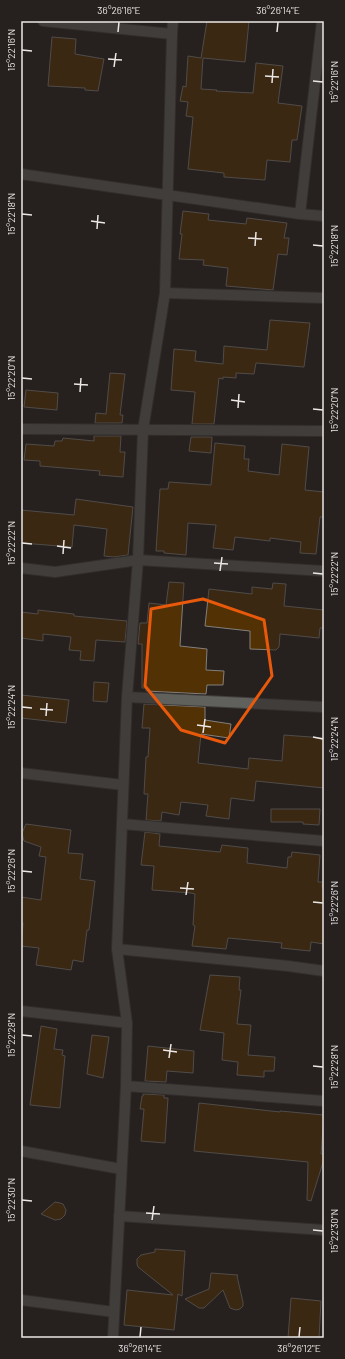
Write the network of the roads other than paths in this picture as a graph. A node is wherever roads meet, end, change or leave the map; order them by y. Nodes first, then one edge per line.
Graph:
1 (43, 21) edge
2 (173, 21) edge
3 (322, 21) edge
4 (172, 34) junction
5 (21, 174) edge
6 (168, 195) junction
7 (300, 214) junction
8 (324, 216) edge
9 (165, 293) junction
10 (324, 298) edge
11 (21, 429) edge
12 (143, 430) junction
13 (324, 431) edge
14 (138, 560) junction
15 (21, 568) edge
16 (324, 571) edge
17 (127, 697) junction
18 (324, 707) edge
19 (21, 773) edge
20 (123, 785) junction
21 (122, 824) junction
22 (324, 841) edge
23 (117, 949) junction
24 (324, 971) edge
25 (21, 1011) edge
26 (126, 1023) junction
27 (126, 1086) junction
28 (324, 1101) edge
29 (21, 1151) edge
30 (121, 1169) junction
31 (119, 1216) junction
32 (324, 1230) edge
33 (21, 1300) edge
34 (114, 1312) junction
35 (113, 1338) edge

1 - 4 street
2 - 4 street
3 - 7 street
4 - 6 street
5 - 6 street
6 - 7 street
6 - 9 street
7 - 8 street
9 - 10 street
9 - 12 street
11 - 12 street
12 - 13 street
12 - 14 street
14 - 15 street
14 - 16 street
14 - 17 street
17 - 18 street
17 - 20 street
19 - 20 street
20 - 21 street
21 - 22 street
21 - 23 street
23 - 24 street
23 - 26 street
25 - 26 street
26 - 27 street
27 - 28 street
27 - 30 street
29 - 30 street
30 - 31 street
31 - 32 street
31 - 34 street
33 - 34 street
34 - 35 street

